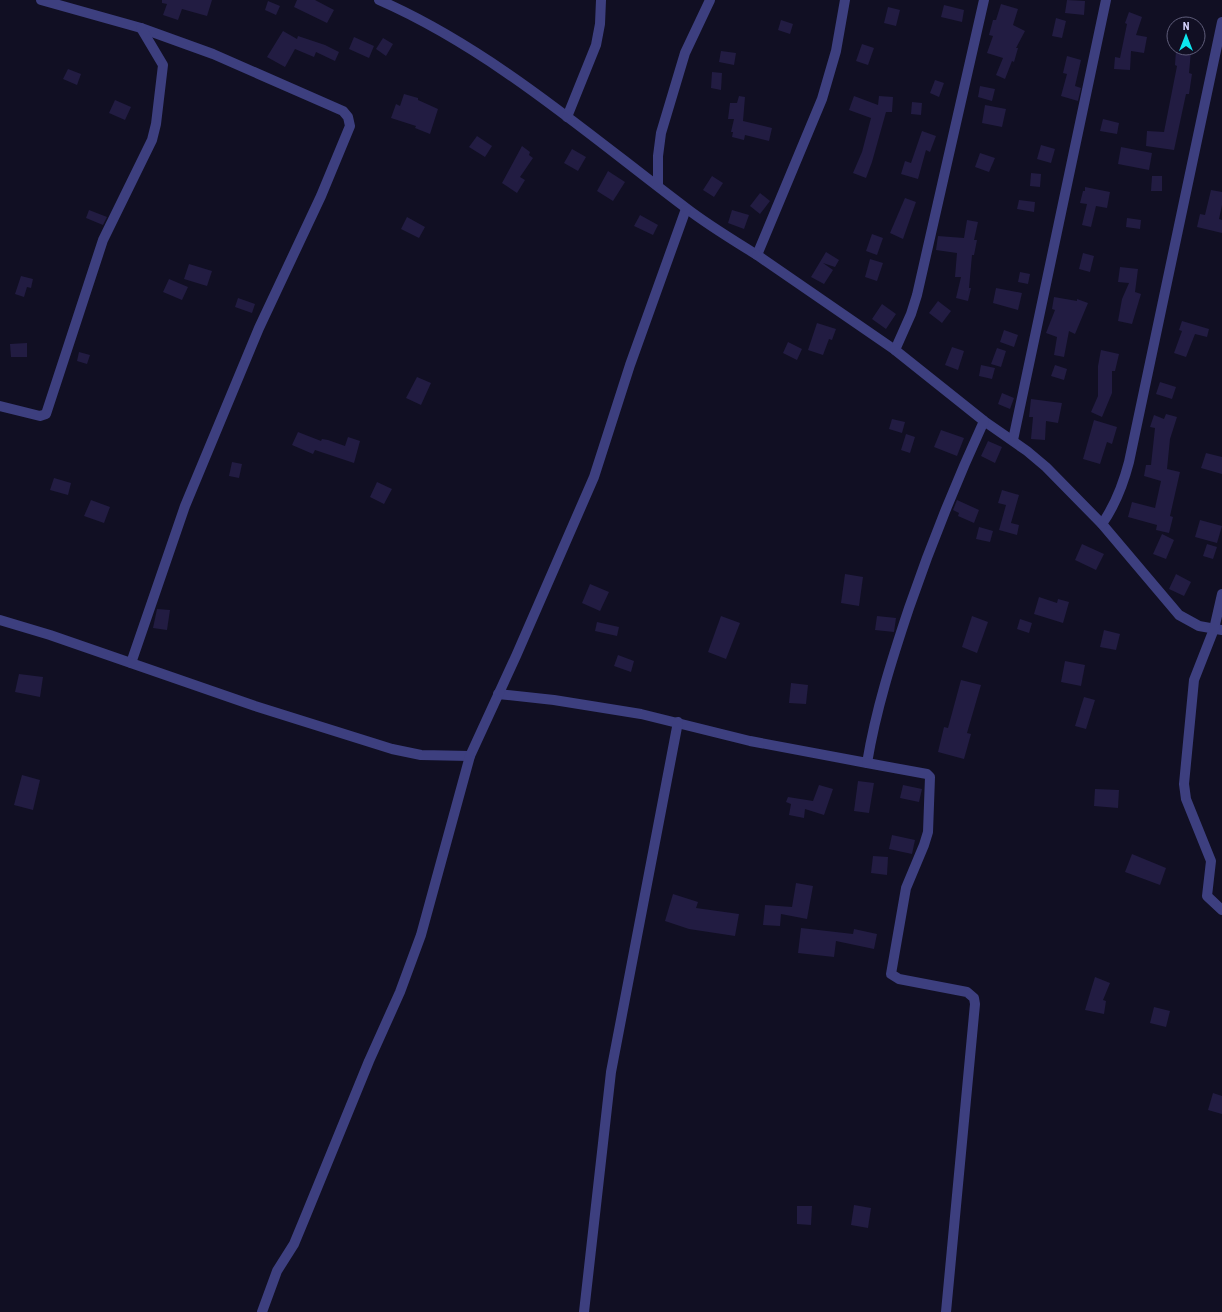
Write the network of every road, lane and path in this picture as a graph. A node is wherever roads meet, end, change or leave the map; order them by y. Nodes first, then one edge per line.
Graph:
1 (41, 0) edge
2 (379, 0) edge
3 (601, 0) edge
4 (710, 0) edge
5 (845, 0) edge
6 (984, 0) edge
7 (1106, 0) edge
8 (1222, 22) edge
9 (141, 28) junction
10 (567, 117) junction
11 (658, 186) junction
12 (686, 209) junction
13 (757, 255) junction
14 (895, 350) junction
15 (0, 406) edge
16 (984, 421) junction
17 (1013, 440) junction
18 (1102, 524) junction
19 (1222, 594) edge
20 (0, 620) edge
21 (1218, 629) edge
22 (131, 663) junction
23 (498, 694) junction
24 (678, 722) junction
25 (470, 756) junction
26 (867, 763) junction
27 (1222, 910) edge
28 (262, 1312) edge
29 (584, 1312) edge
30 (946, 1312) edge

1 - 9 street
2 - 10 street
3 - 10 street
4 - 11 street
5 - 13 street
6 - 14 street
7 - 17 street
8 - 18 street
9 - 15 street
9 - 22 street
10 - 11 street
11 - 12 street
12 - 13 street
12 - 23 street
13 - 14 street
14 - 16 street
16 - 17 street
16 - 26 street
17 - 18 street
18 - 21 street
19 - 21 street
20 - 22 street
21 - 27 street
22 - 25 street
23 - 24 street
23 - 25 street
24 - 26 street
24 - 29 street
25 - 28 street
26 - 30 street

